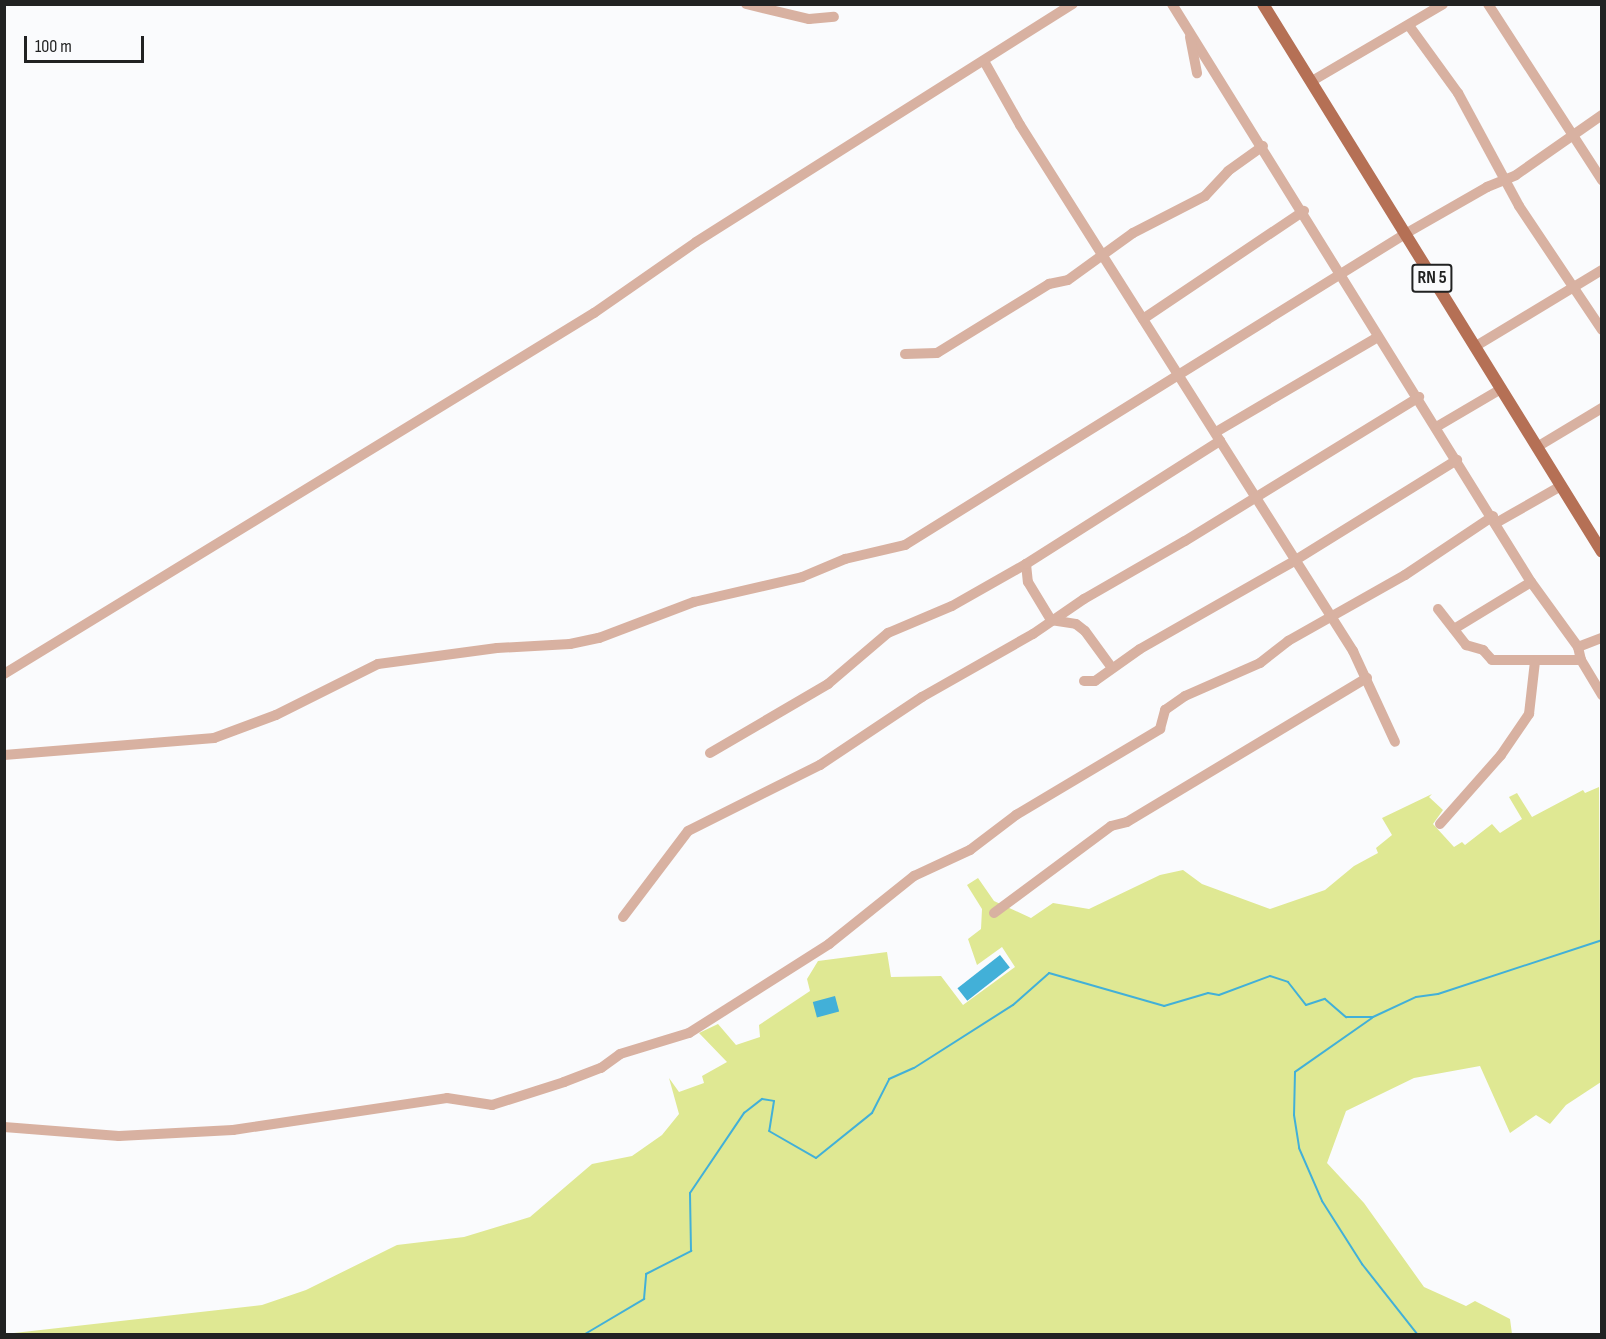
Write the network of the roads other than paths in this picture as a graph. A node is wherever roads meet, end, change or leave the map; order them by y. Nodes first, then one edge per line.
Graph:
1 (746, 4) edge
2 (1073, 4) edge
3 (1172, 4) edge
4 (1263, 4) edge
5 (1443, 4) edge
6 (1488, 4) edge
7 (834, 17) dead end
8 (1410, 27) junction
9 (1189, 30) junction
10 (984, 61) junction
11 (1197, 74) dead end
12 (1312, 81) junction
13 (1602, 115) edge
14 (1573, 137) junction
15 (1263, 146) junction
16 (1505, 180) junction
17 (1602, 180) edge
18 (1304, 211) junction
19 (1404, 234) junction
20 (1105, 256) junction
21 (1602, 270) edge
22 (1340, 277) junction
23 (1571, 288) junction
24 (1143, 319) junction
25 (1602, 330) edge
26 (1378, 337) junction
27 (1476, 346) junction
28 (905, 354) dead end
29 (1178, 372) junction
30 (1501, 389) junction
31 (1419, 397) junction
32 (1602, 408) edge
33 (1438, 426) junction
34 (1218, 436) junction
35 (1537, 447) junction
36 (1458, 460) junction
37 (1559, 487) junction
38 (1254, 498) junction
39 (1495, 520) junction
40 (1602, 552) edge
41 (1294, 561) junction
42 (1026, 564) junction
43 (1531, 582) junction
44 (1438, 609) dead end
45 (1330, 619) junction
46 (1051, 620) junction
47 (1454, 629) junction
48 (1602, 638) edge
49 (1578, 647) junction
50 (1581, 660) junction
51 (1536, 661) junction
52 (1112, 668) junction
53 (4, 674) edge
54 (1367, 678) junction
55 (1084, 681) dead end
56 (1602, 695) edge
57 (1395, 742) dead end
58 (710, 753) dead end
59 (4, 755) edge
60 (1440, 824) dead end
61 (994, 913) dead end
62 (623, 917) dead end
63 (4, 1127) edge

1 - 7 street
2 - 10 street
3 - 9 street
4 - 12 main road, RN 5
5 - 8 street
6 - 14 street
8 - 12 street
8 - 16 street
9 - 11 street
9 - 15 street
10 - 20 street
10 - 53 street
12 - 19 main road, RN 5
13 - 14 street
14 - 16 street
14 - 17 street
15 - 18 street
15 - 20 street
16 - 19 street
16 - 23 street
18 - 22 street
18 - 24 street
19 - 22 street
19 - 27 main road, RN 5
20 - 24 street
20 - 28 street
21 - 23 street
22 - 26 street
22 - 29 street
23 - 25 street
23 - 27 street
24 - 29 street
26 - 31 street
26 - 34 street
27 - 30 main road, RN 5
29 - 34 street
29 - 59 street
30 - 33 street
30 - 35 main road, RN 5
31 - 33 street
31 - 38 street
32 - 35 street
33 - 36 street
34 - 38 street
34 - 42 street
35 - 37 main road, RN 5
36 - 39 street
36 - 41 street
37 - 39 street
37 - 40 main road, RN 5
38 - 41 street
38 - 46 street
39 - 43 street
39 - 45 street
41 - 45 street
41 - 52 street
42 - 46 street
42 - 58 street
43 - 47 street
43 - 49 street
44 - 47 street
45 - 54 street
45 - 63 street
46 - 52 street
46 - 62 street
47 - 51 street
48 - 49 street
49 - 50 street
50 - 51 street
50 - 56 street
51 - 60 street
52 - 55 street
54 - 57 street
54 - 61 street

